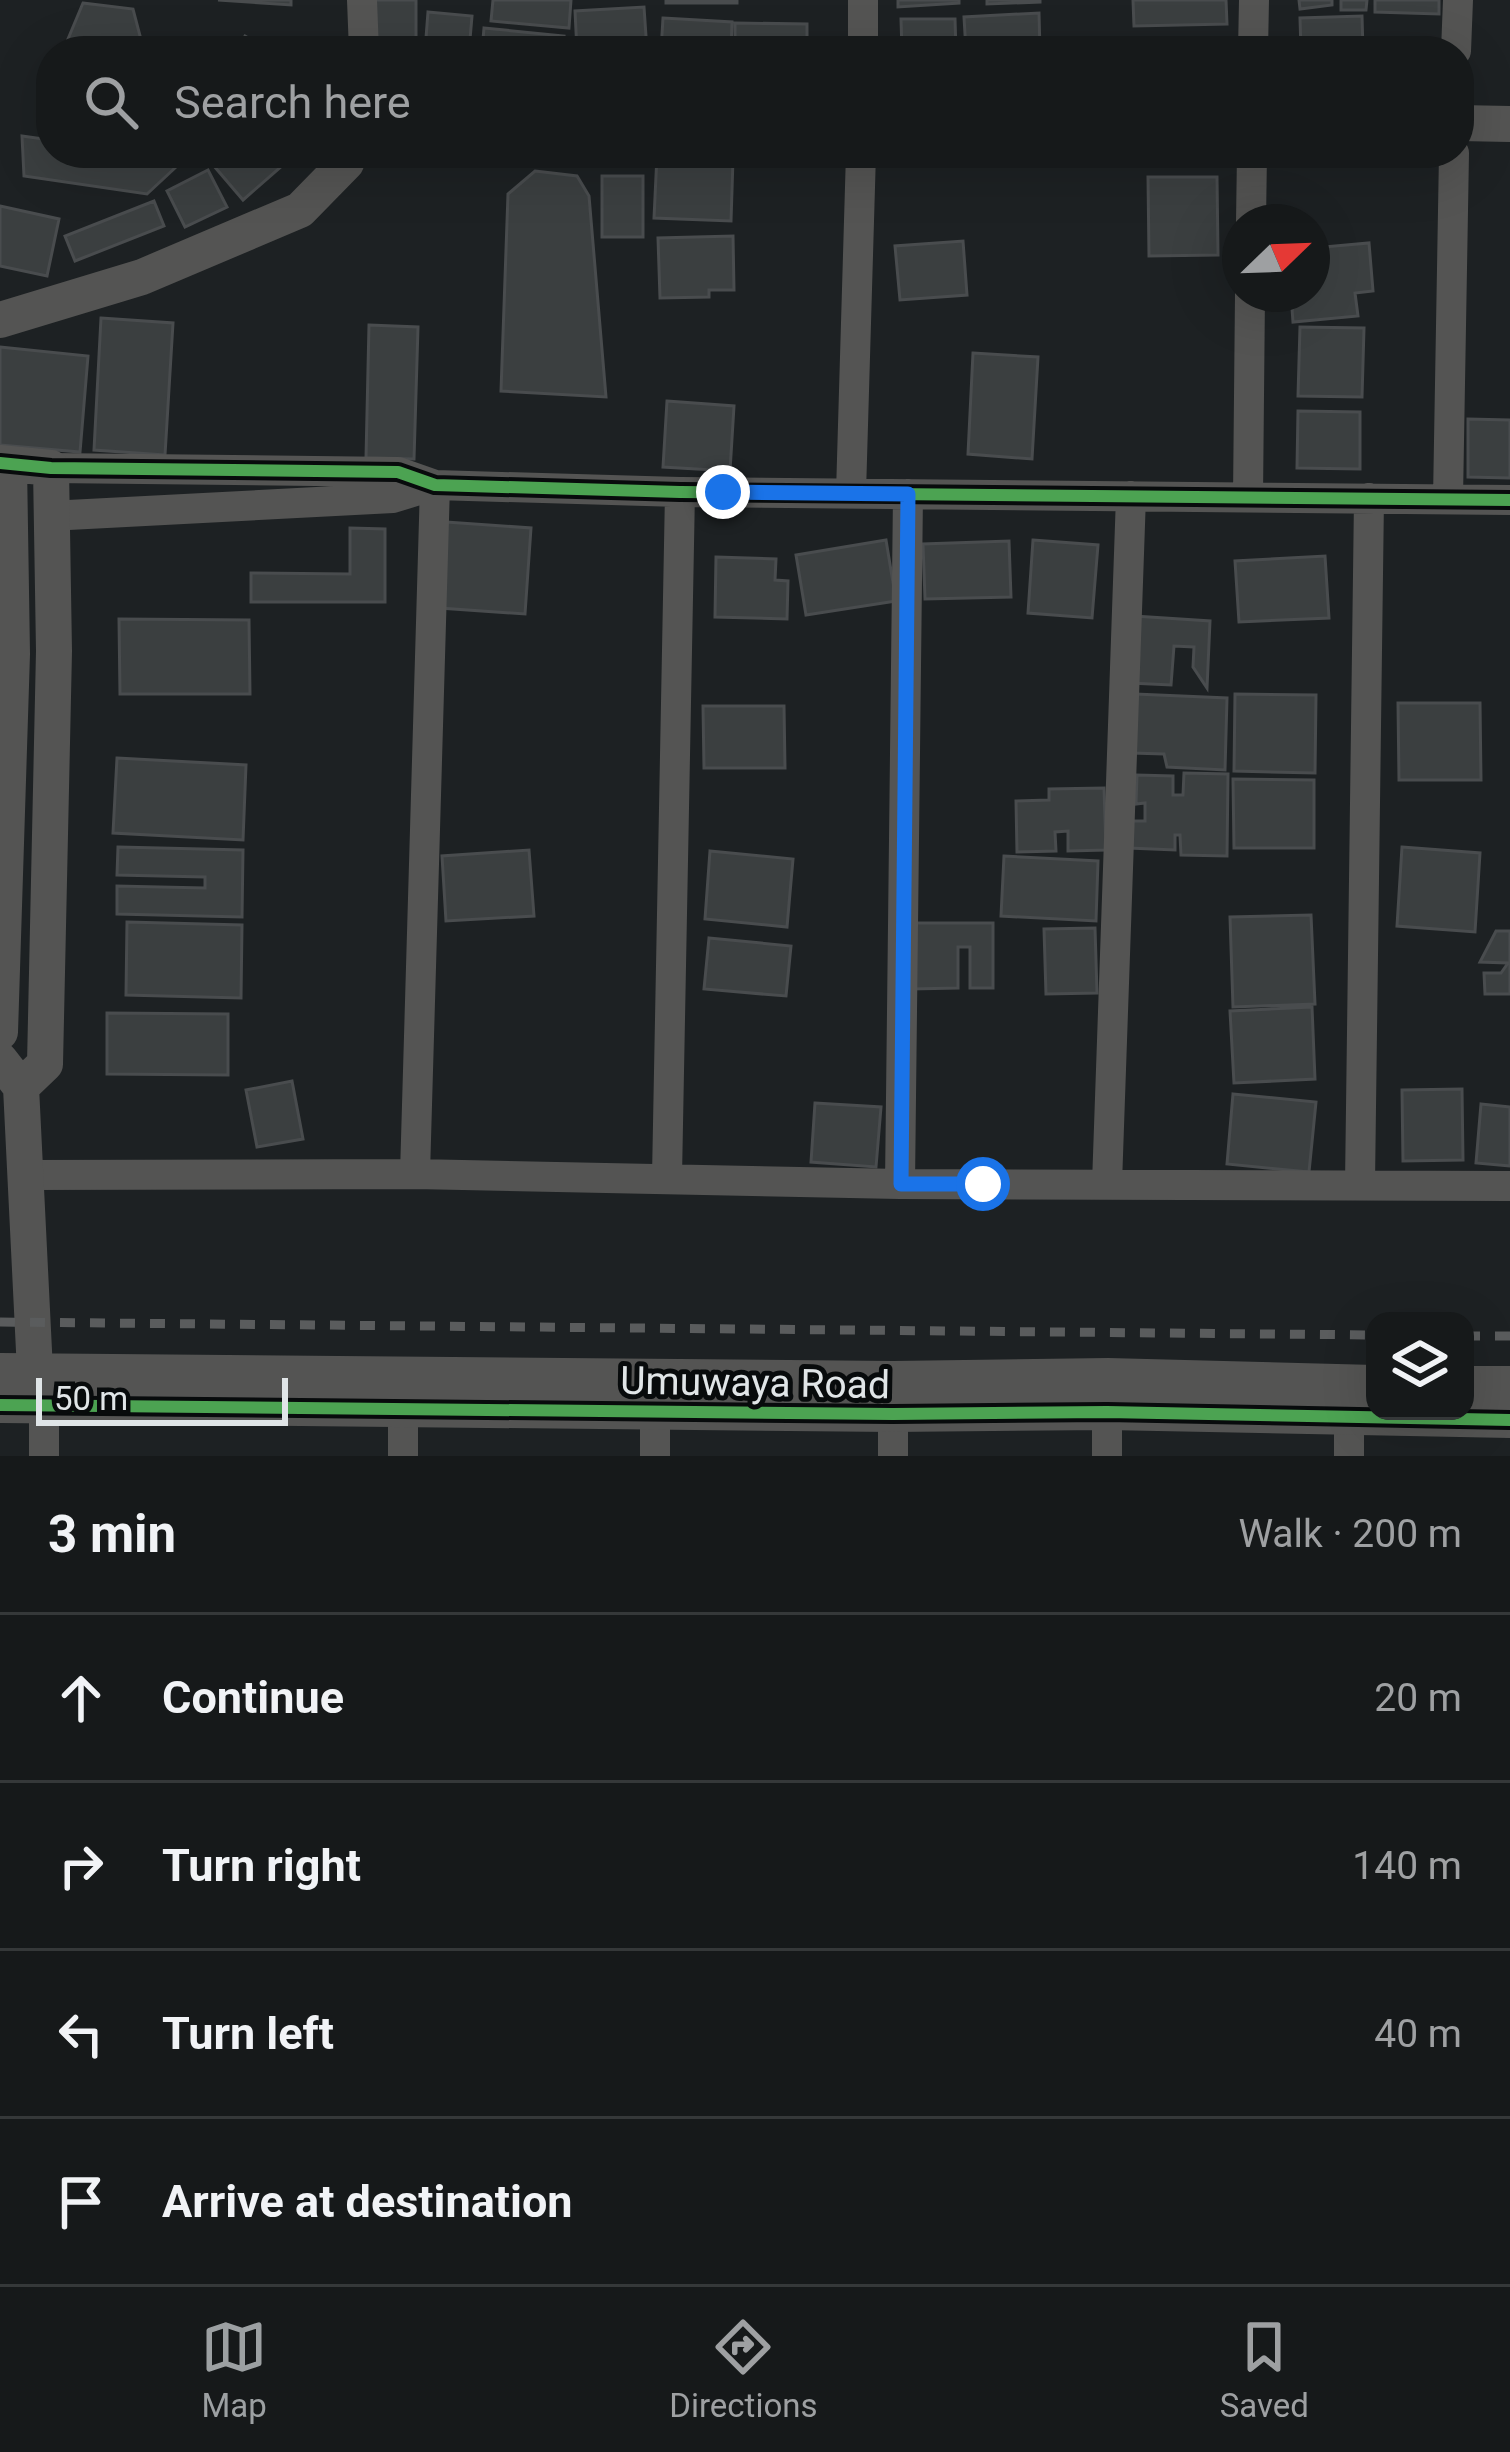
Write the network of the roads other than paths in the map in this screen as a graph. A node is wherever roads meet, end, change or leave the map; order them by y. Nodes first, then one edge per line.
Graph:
1 (362, 0) edge
2 (863, 0) edge
3 (1254, 0) edge
4 (1458, 0) edge
5 (363, 36) edge
6 (863, 36) edge
7 (1253, 36) edge
8 (1457, 36) edge
9 (1474, 124) edge
10 (1510, 124) edge
11 (341, 168) edge
12 (861, 168) edge
13 (1252, 168) edge
14 (1454, 168) edge
15 (1251, 204) edge
16 (1250, 312) edge
17 (0, 320) edge
18 (5, 464) edge
19 (51, 468) junction
20 (435, 485) junction
21 (680, 492) junction
22 (851, 493) junction
23 (908, 494) junction
24 (1131, 496) junction
25 (1248, 497) junction
26 (1369, 499) junction
27 (1448, 499) junction
28 (1510, 500) edge
29 (3, 510) edge
30 (49, 516) junction
31 (6, 641) edge
32 (0, 1032) edge
33 (11, 1073) edge
34 (415, 1174) junction
35 (28, 1175) junction
36 (667, 1177) junction
37 (901, 1184) junction
38 (1107, 1184) junction
39 (1360, 1184) junction
40 (1510, 1186) edge
41 (26, 1383) edge
42 (1474, 1384) edge
43 (1510, 1384) edge
44 (656, 1394) junction
45 (1358, 1395) edge
46 (0, 1405) edge
47 (403, 1409) junction
48 (1107, 1412) junction
49 (893, 1414) junction
50 (1510, 1420) edge
51 (44, 1456) edge
52 (403, 1456) edge
53 (655, 1456) edge
54 (893, 1456) edge
55 (1107, 1456) edge
56 (1349, 1456) edge

1 - 5 street
2 - 6 street
3 - 7 street
4 - 8 street
9 - 10 street
11 - 17 street
12 - 22 street
13 - 15 street
14 - 27 street
16 - 25 street
18 - 19 street
18 - 29 street
19 - 20 street
19 - 30 street
20 - 21 street
20 - 30 street
20 - 34 street
21 - 22 street
21 - 36 street
22 - 23 street
23 - 24 street
23 - 37 street
24 - 25 street
24 - 38 street
25 - 26 street
26 - 27 street
26 - 39 street
27 - 28 street
29 - 30 street
29 - 31 street
30 - 33 street
31 - 32 street
33 - 35 street
34 - 35 street
34 - 36 street
35 - 41 street
36 - 37 street
37 - 38 street
38 - 39 street
39 - 40 street
41 - 44 street, Umuwaya Road
41 - 46 street, Umuwaya Road
41 - 47 street, Umuwaya Road
41 - 51 street
42 - 43 street
44 - 45 street, Umuwaya Road
44 - 47 street, Umuwaya Road
44 - 49 street, Umuwaya Road
44 - 53 street
45 - 48 street, Umuwaya Road
45 - 50 street, Umuwaya Road
45 - 56 street
47 - 52 street
48 - 49 street, Umuwaya Road
48 - 55 street
49 - 54 street

